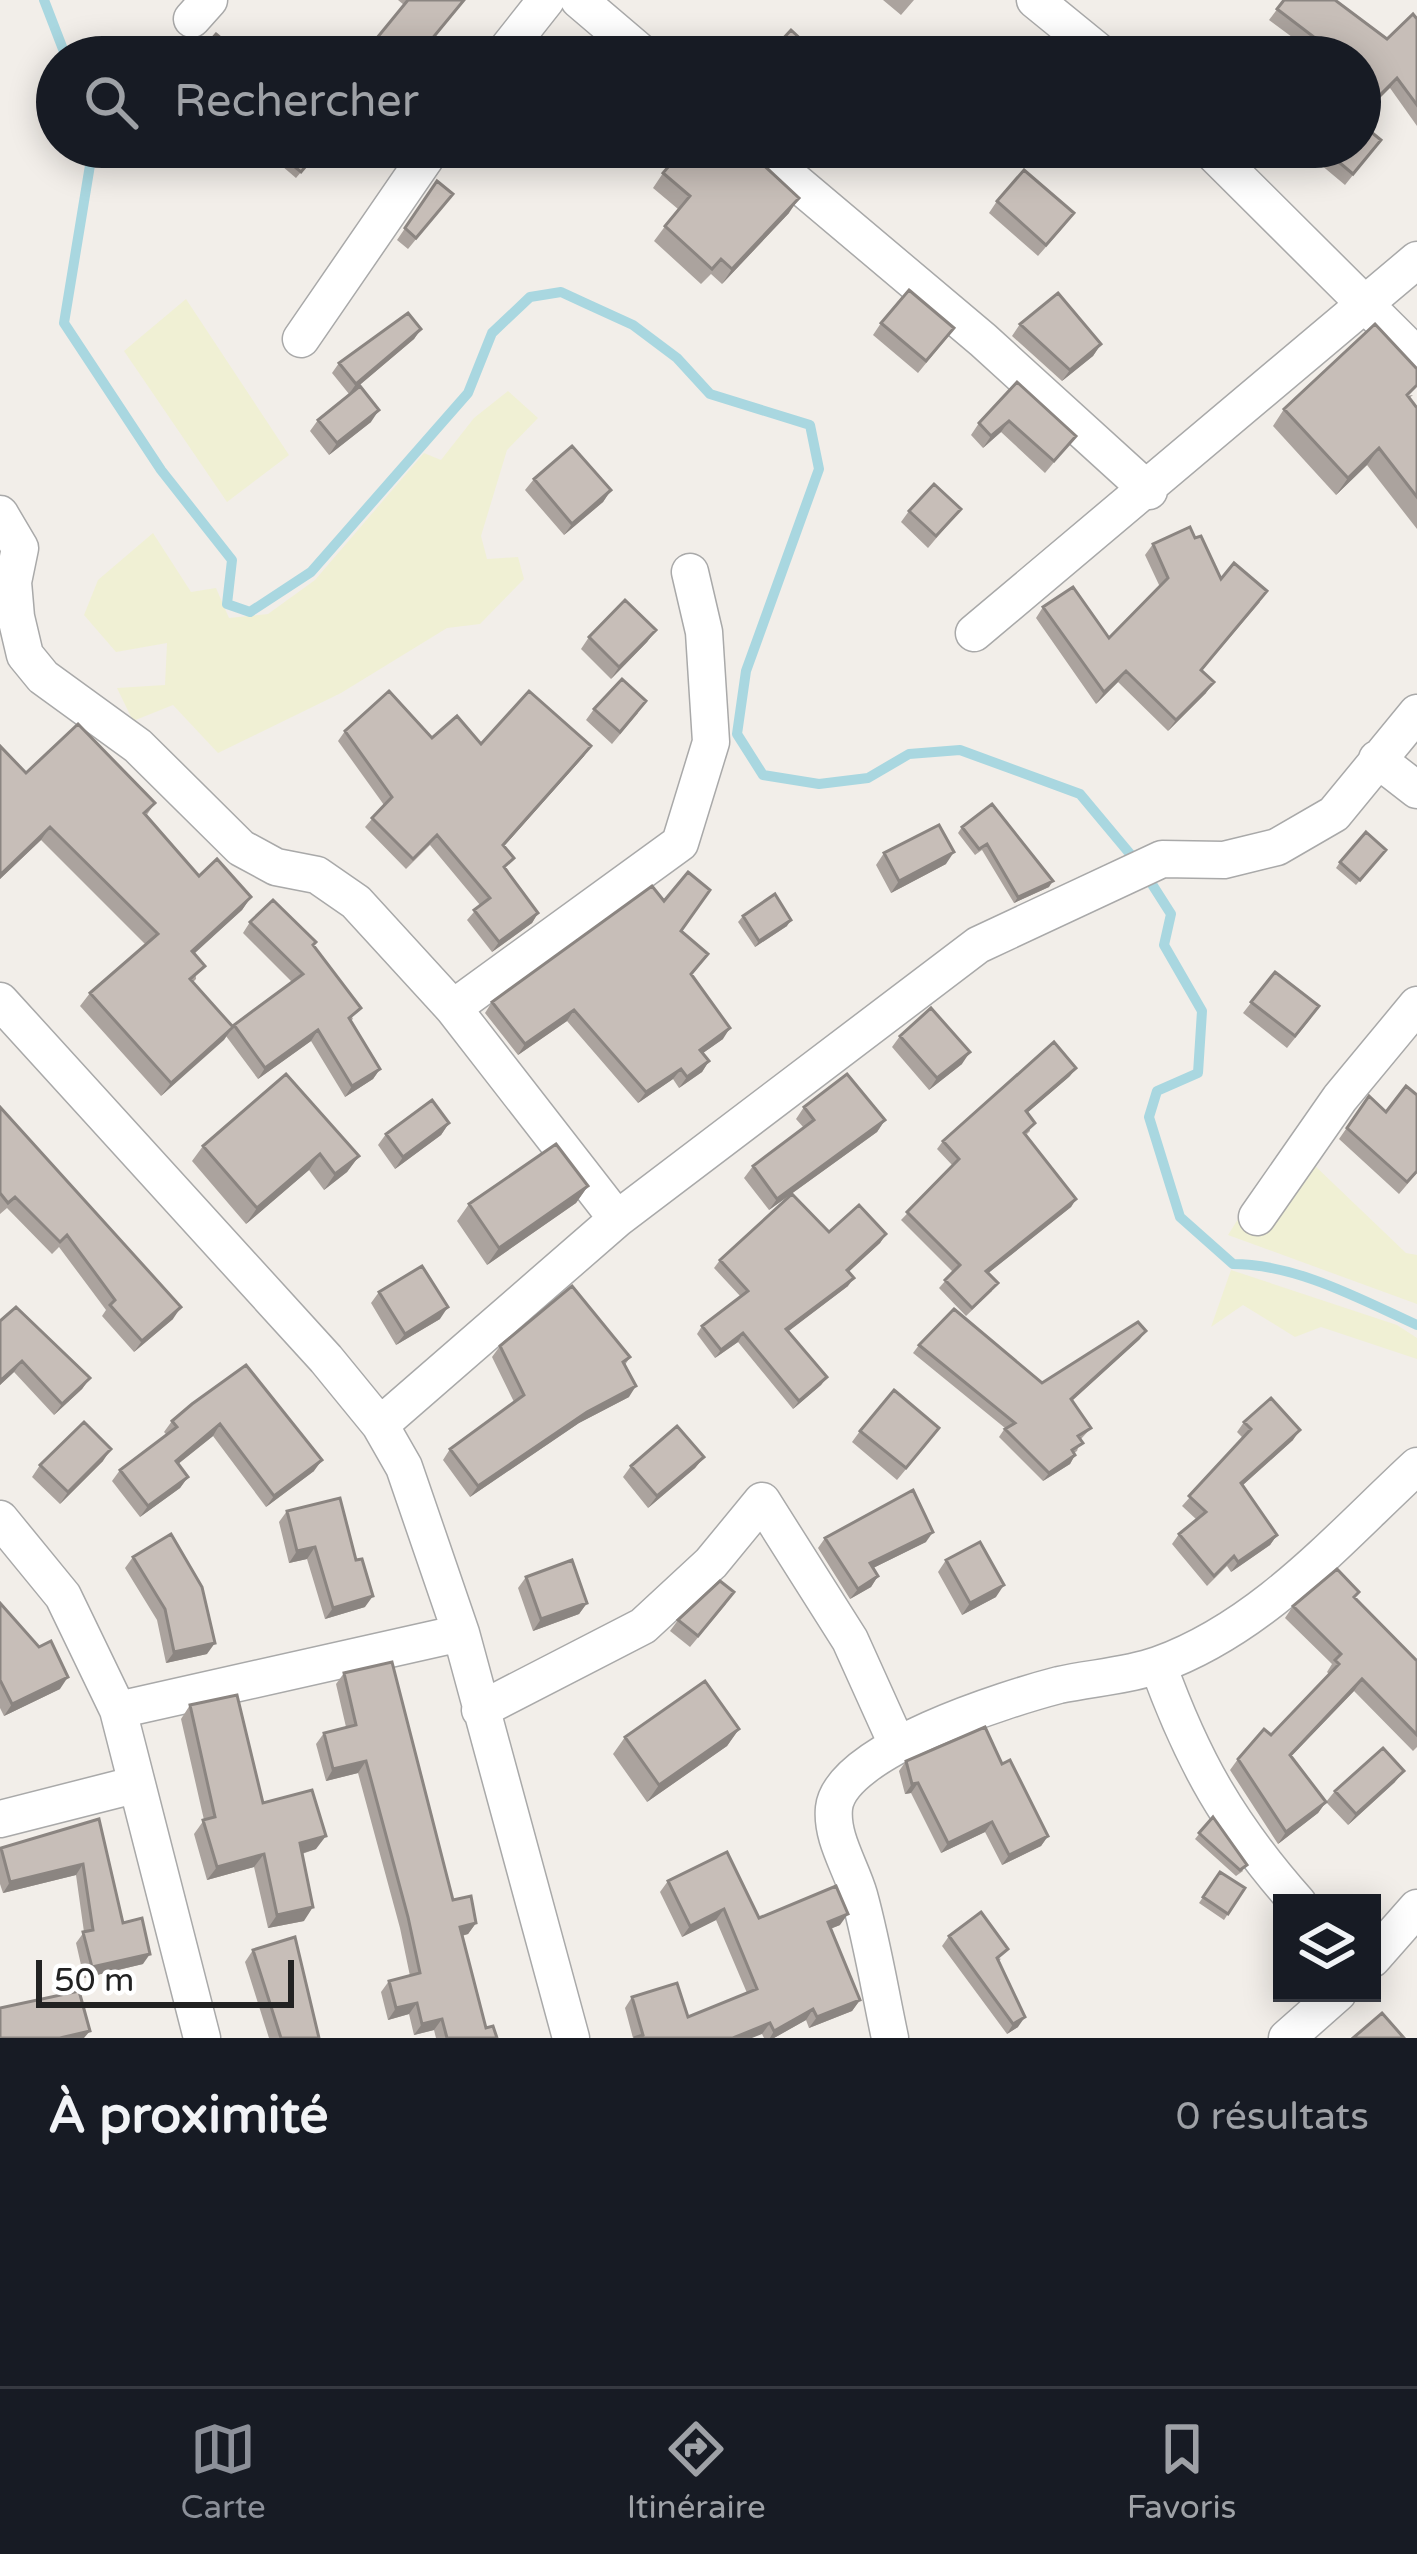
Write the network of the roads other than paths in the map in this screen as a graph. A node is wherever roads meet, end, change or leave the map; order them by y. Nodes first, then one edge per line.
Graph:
1 (546, 0) edge
2 (578, 0) edge
3 (1035, 0) edge
4 (518, 36) edge
5 (621, 36) edge
6 (1079, 36) edge
7 (419, 168) edge
8 (779, 168) edge
9 (1228, 168) edge
10 (1417, 260) edge
11 (1368, 305) junction
12 (301, 339) dead end
13 (1417, 356) edge
14 (1149, 491) junction
15 (0, 514) edge
16 (690, 572) dead end
17 (974, 633) dead end
18 (1417, 713) edge
19 (1378, 759) junction
20 (1417, 790) edge
21 (0, 1000) edge
22 (1417, 1005) edge
23 (453, 1008) junction
24 (1257, 1217) dead end
25 (617, 1219) junction
26 (380, 1425) junction
27 (1417, 1466) edge
28 (0, 1519) edge
29 (461, 1633) junction
30 (1158, 1665) junction
31 (480, 1709) junction
32 (118, 1710) junction
33 (896, 1742) junction
34 (134, 1785) junction
35 (0, 1819) edge
36 (1291, 1894) edge
37 (1417, 1908) edge
38 (1381, 1949) edge
39 (1328, 2002) edge
40 (202, 2038) edge
41 (571, 2038) edge
42 (890, 2038) edge
43 (1287, 2038) edge

1 - 4 street
2 - 5 street
3 - 6 street
7 - 12 street
8 - 14 street
9 - 11 street
10 - 11 street
11 - 13 street
11 - 14 street
14 - 17 street
15 - 23 street
16 - 23 street
18 - 19 street
19 - 20 street
19 - 25 street
21 - 26 street
22 - 24 street
23 - 25 street
25 - 26 street
26 - 29 street
27 - 30 street
28 - 32 street
29 - 31 street
29 - 32 street
30 - 33 street
30 - 36 street
31 - 33 street
31 - 41 street
32 - 34 street
33 - 42 street
34 - 35 street
34 - 40 street
37 - 38 street
39 - 43 street

